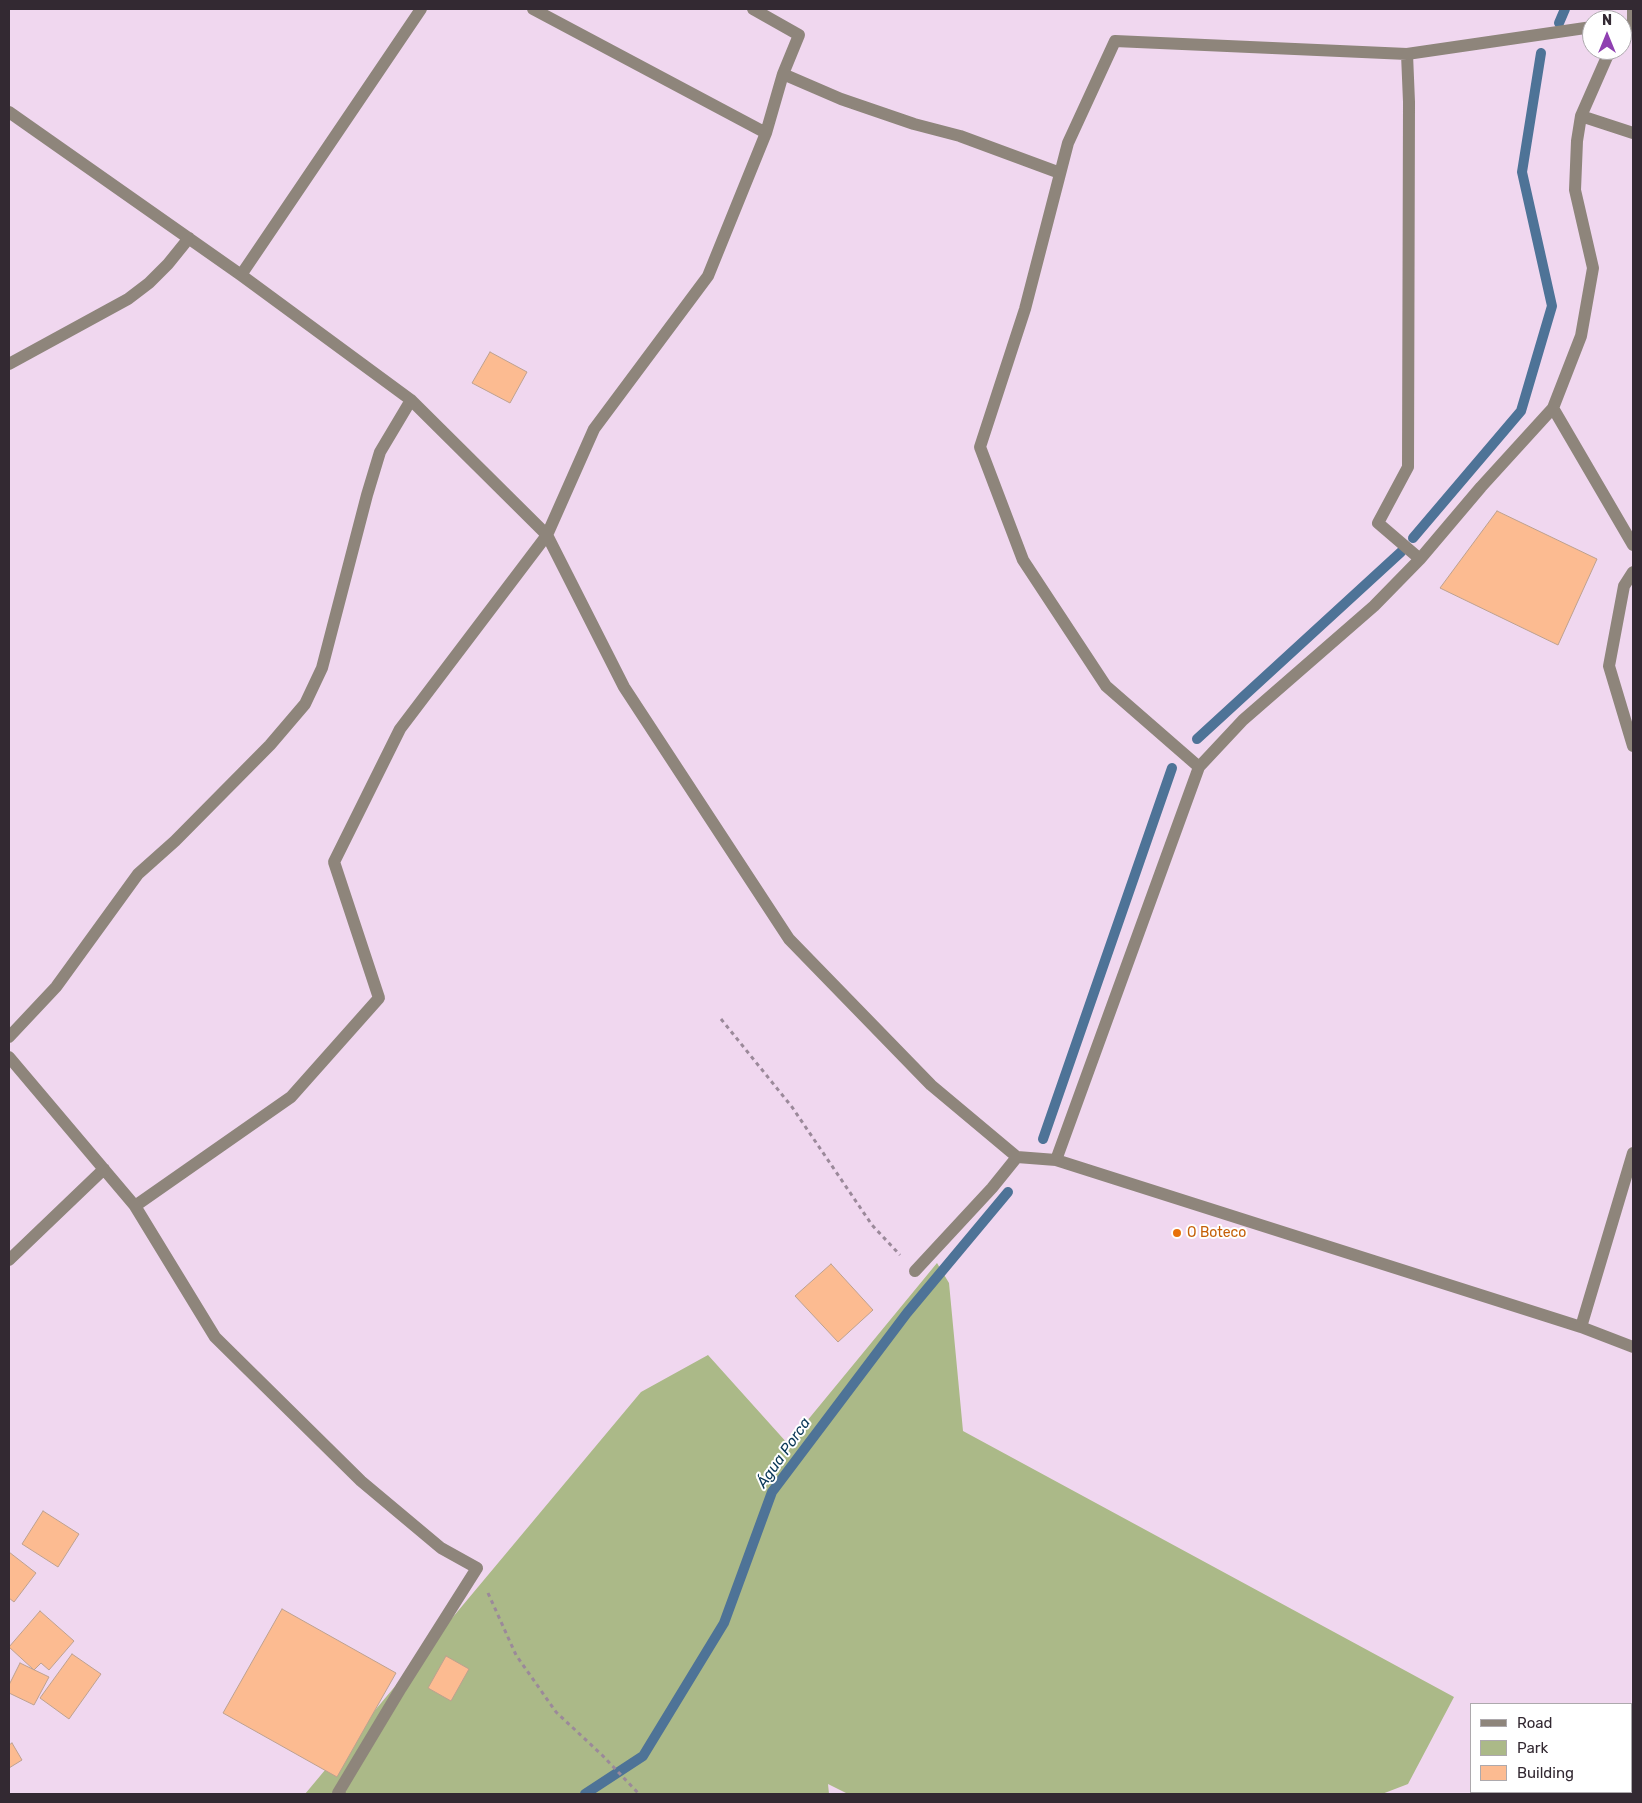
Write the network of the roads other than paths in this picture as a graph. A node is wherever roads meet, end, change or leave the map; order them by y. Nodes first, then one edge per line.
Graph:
1 (421, 9) edge
2 (533, 9) edge
3 (754, 9) edge
4 (1633, 9) edge
5 (1633, 22) edge
6 (1582, 28) edge
7 (1406, 54) junction
8 (1605, 60) edge
9 (783, 74) junction
10 (9, 112) edge
11 (1580, 116) junction
12 (766, 133) junction
13 (1633, 133) edge
14 (1060, 173) junction
15 (189, 238) junction
16 (241, 275) junction
17 (9, 364) edge
18 (411, 400) junction
19 (1553, 408) junction
20 (547, 536) junction
21 (1633, 545) edge
22 (1420, 559) junction
23 (1633, 572) edge
24 (1633, 746) edge
25 (1199, 767) junction
26 (9, 1037) edge
27 (9, 1057) edge
28 (1633, 1153) edge
29 (1017, 1157) junction
30 (1056, 1160) junction
31 (104, 1170) junction
32 (135, 1206) junction
33 (9, 1260) edge
34 (915, 1271) road end
35 (1580, 1327) junction
36 (1633, 1347) edge
37 (340, 1794) edge

1 - 16 street
2 - 12 street
3 - 9 street
4 - 5 street
6 - 7 street
7 - 14 street
7 - 22 street
8 - 11 street
9 - 12 street
9 - 14 street
10 - 15 street
11 - 13 street
11 - 19 street
12 - 20 street
14 - 25 street
15 - 16 street
15 - 17 street
16 - 18 street
18 - 20 street
18 - 26 street
19 - 21 street
19 - 22 street
20 - 29 street
20 - 32 street
22 - 25 street
23 - 24 street
25 - 30 street
27 - 31 street
28 - 35 street
29 - 30 street
29 - 34 street
30 - 35 street
31 - 32 street
31 - 33 street
32 - 37 street
35 - 36 street

